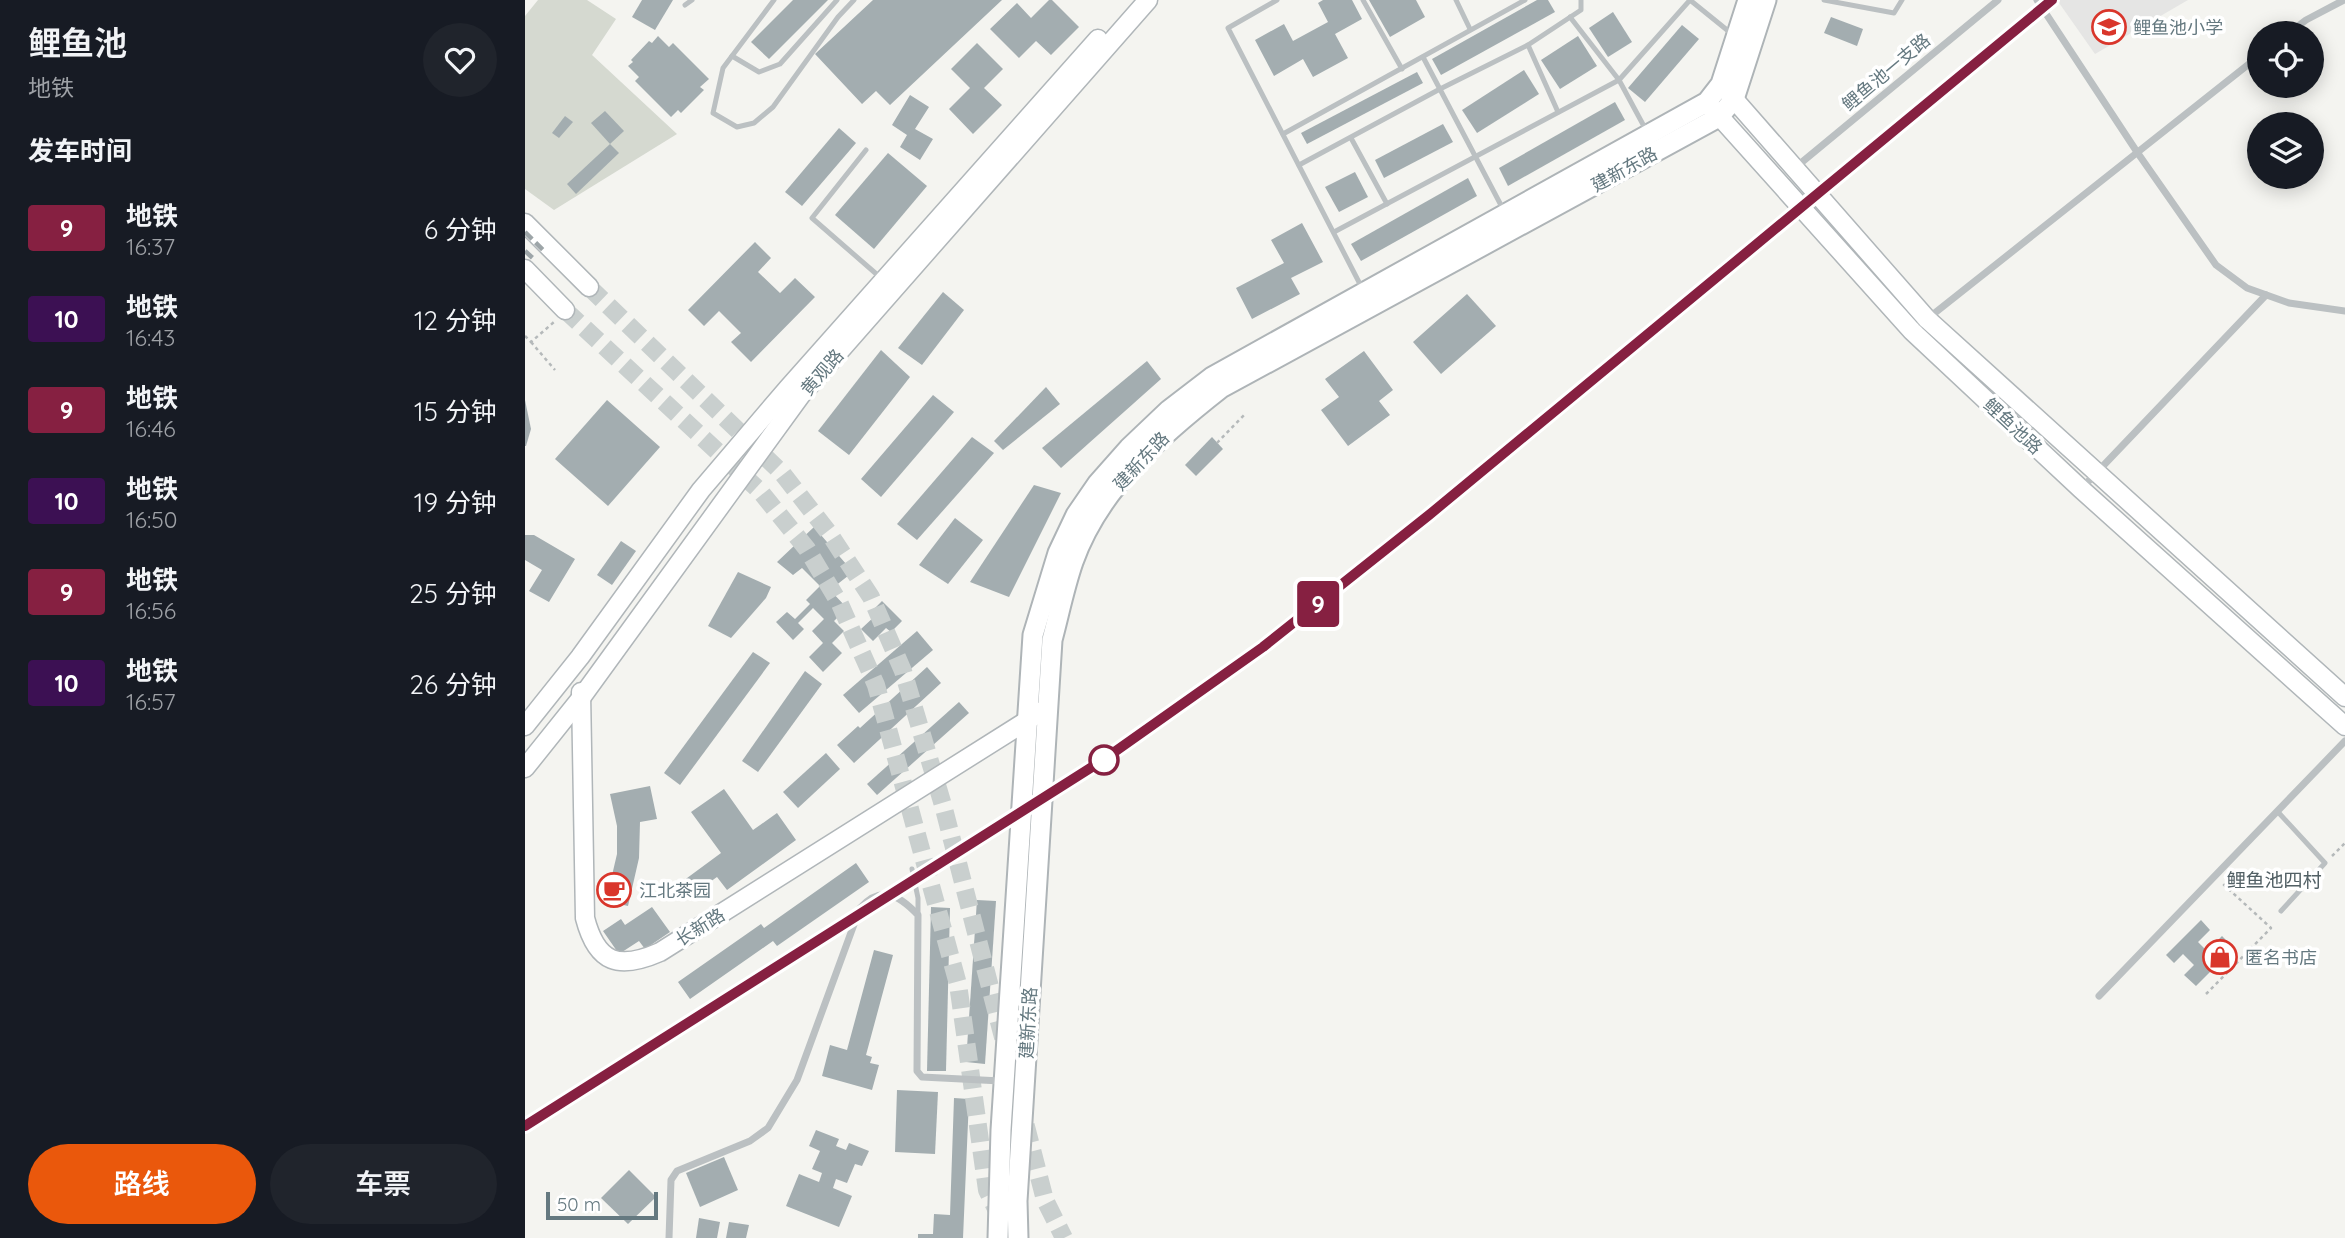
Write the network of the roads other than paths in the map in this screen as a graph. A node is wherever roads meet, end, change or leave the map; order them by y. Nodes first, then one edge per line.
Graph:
1 (692, 0) edge
2 (774, 0) edge
3 (837, 0) edge
4 (854, 0) edge
5 (1133, 0) edge
6 (1148, 0) edge
7 (1277, 0) edge
8 (1363, 0) edge
9 (1456, 0) edge
10 (1525, 0) edge
11 (1581, 0) edge
12 (1690, 0) edge
13 (1748, 0) edge
14 (1766, 0) edge
15 (1824, 0) edge
16 (1902, 0) edge
17 (1998, 0) edge
18 (2037, 0) edge
19 (2344, 0) edge
20 (685, 5) dead end
21 (1570, 17) junction
22 (2305, 21) edge
23 (1470, 29) junction
24 (1737, 38) junction
25 (1528, 45) junction
26 (732, 57) junction
27 (1423, 57) junction
28 (2247, 66) edge
29 (1402, 69) junction
30 (1619, 80) junction
31 (1440, 89) junction
32 (1727, 92) junction
33 (1707, 102) junction
34 (1558, 112) junction
35 (1719, 117) junction
36 (1648, 133) junction
37 (1283, 134) junction
38 (1351, 138) junction
39 (866, 150) dead end
40 (2137, 152) junction
41 (1476, 156) junction
42 (1299, 165) junction
43 (1795, 169) junction
44 (1387, 204) junction
45 (1505, 214) junction
46 (525, 223) edge
47 (1334, 232) junction
48 (525, 269) edge
49 (884, 280) junction
50 (589, 287) tunnel mouth
51 (1364, 291) junction
52 (2266, 295) junction
53 (2345, 311) edge
54 (562, 313) tunnel mouth
55 (1927, 319) junction
56 (1912, 331) junction
57 (2096, 474) junction
58 (2081, 489) junction
59 (580, 657) junction
60 (2345, 696) edge
61 (581, 698) junction
62 (1047, 708) junction
63 (1026, 721) junction
64 (525, 726) edge
65 (2345, 726) edge
66 (2345, 741) edge
67 (525, 768) edge
68 (2278, 812) junction
69 (912, 869) dead end
70 (2281, 911) dead end
71 (918, 915) junction
72 (2099, 996) dead end
73 (1005, 1082) junction
74 (670, 1238) edge
75 (997, 1238) edge
76 (1018, 1238) edge

1 - 20 lane
2 - 26 lane
3 - 26 lane
4 - 26 lane
5 - 49 main road, 黄观路
6 - 61 main road, 黄观路
7 - 37 lane
8 - 29 lane
9 - 23 lane
10 - 23 lane
11 - 21 lane
12 - 24 lane
12 - 30 lane
13 - 24 main road, 建新东路
14 - 32 main road, 建新东路
15 - 16 lane
17 - 43 street, 鲤鱼池一支路
18 - 40 street
19 - 22 street
21 - 25 lane
21 - 30 lane
23 - 27 lane
24 - 32 main road, 建新东路
25 - 31 lane
25 - 34 lane
27 - 29 lane
27 - 31 lane
28 - 40 street
29 - 37 lane
30 - 34 lane
30 - 36 lane
31 - 38 lane
31 - 41 lane
32 - 33 main road, 建新东路
32 - 35 main road, 建新东路
32 - 43 main road, 鲤鱼池路
33 - 35 main road, 鲤鱼池路
33 - 36 main road, 建新东路
34 - 41 lane
35 - 56 main road, 鲤鱼池路
35 - 62 main road, 建新东路
36 - 45 main road, 建新东路
37 - 42 lane
38 - 42 lane
38 - 44 lane
39 - 49 lane
40 - 52 street
40 - 55 street
41 - 44 lane
41 - 45 lane
42 - 47 lane
43 - 55 main road, 鲤鱼池路
44 - 47 lane
45 - 51 main road, 建新东路
46 - 50 main road
47 - 51 lane
48 - 54 main road
49 - 59 main road, 黄观路
51 - 63 main road, 建新东路
52 - 53 street
52 - 57 street
55 - 56 street
55 - 57 main road, 鲤鱼池路
56 - 58 main road, 鲤鱼池路
57 - 58 street
57 - 60 main road, 鲤鱼池路
58 - 65 main road, 鲤鱼池路
59 - 61 main road, 长新路
59 - 64 main road, 黄观路
61 - 63 main road, 长新路
61 - 67 main road, 黄观路
62 - 63 main road, 长新路
62 - 76 main road, 建新东路
63 - 73 main road, 建新东路
66 - 68 street
68 - 70 lane
68 - 72 street
69 - 71 lane
71 - 73 street
71 - 74 street
73 - 75 main road, 建新东路

